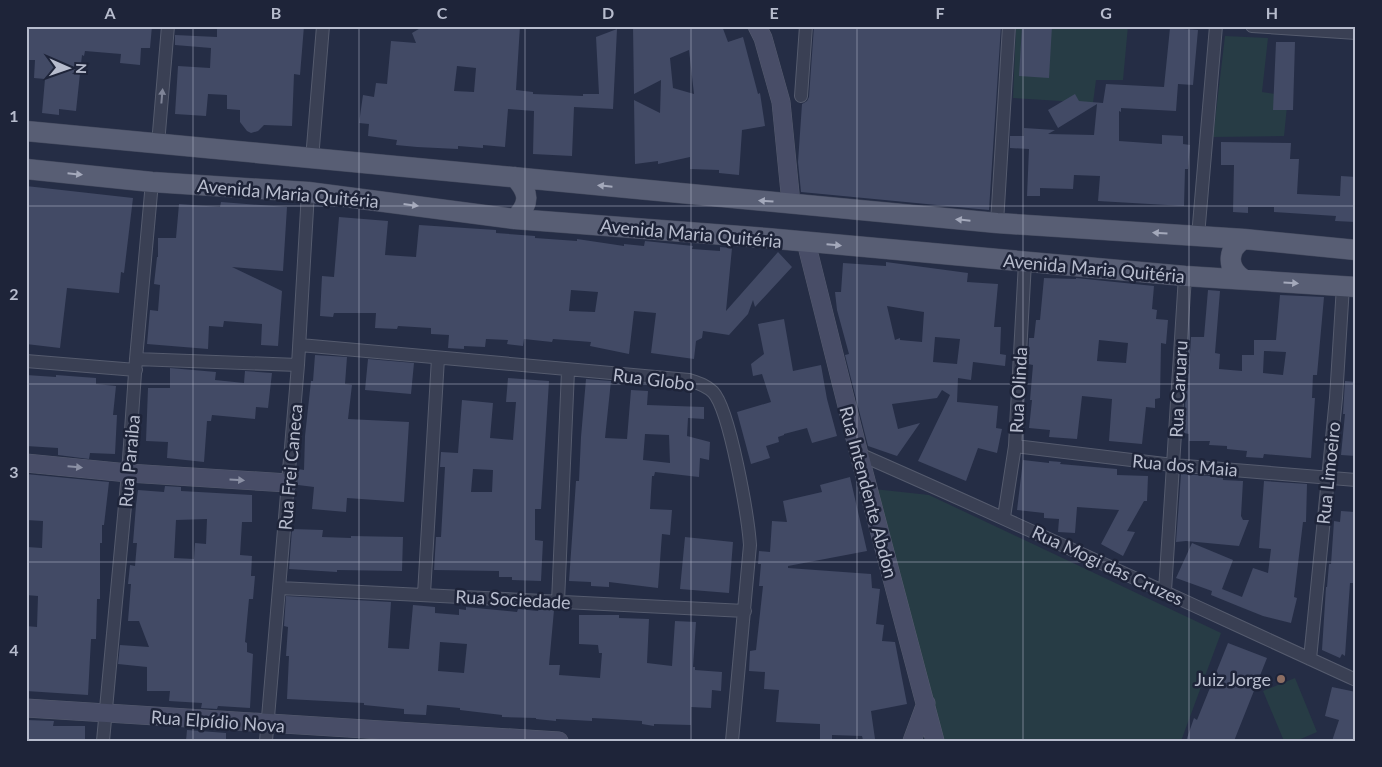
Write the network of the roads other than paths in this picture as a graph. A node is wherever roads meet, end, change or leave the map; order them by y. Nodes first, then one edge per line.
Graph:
1 (168, 26) edge
2 (323, 26) edge
3 (757, 26) edge
4 (806, 26) edge
5 (1009, 26) edge
6 (1216, 26) edge
7 (1252, 26) edge
8 (1356, 33) edge
9 (801, 96) dead end
10 (26, 131) edge
11 (158, 144) junction
12 (312, 159) junction
13 (26, 169) edge
14 (514, 177) junction
15 (152, 182) junction
16 (308, 192) junction
17 (791, 203) junction
18 (515, 219) junction
19 (997, 223) junction
20 (1198, 236) junction
21 (1244, 239) junction
22 (806, 242) junction
23 (1356, 250) edge
24 (1025, 262) junction
25 (1185, 276) junction
26 (1243, 279) junction
27 (1349, 287) edge
28 (300, 345) junction
29 (438, 358) junction
30 (26, 361) edge
31 (136, 365) junction
32 (298, 365) junction
33 (568, 370) junction
34 (1015, 446) junction
35 (859, 454) junction
36 (26, 463) edge
37 (1173, 465) junction
38 (128, 472) junction
39 (1327, 477) junction
40 (1356, 480) edge
41 (288, 484) junction
42 (1004, 518) junction
43 (280, 588) junction
44 (1165, 591) junction
45 (424, 594) junction
46 (558, 602) junction
47 (745, 611) junction
48 (1310, 659) junction
49 (1356, 680) edge
50 (926, 703) junction
51 (26, 708) edge
52 (105, 713) junction
53 (267, 732) edge
54 (103, 741) edge
55 (559, 741) edge
56 (732, 741) edge
57 (912, 741) edge
58 (935, 741) edge

11 -> 1 street
2 - 12 street
3 - 17 street
4 - 9 street
5 - 19 street
6 - 20 street
7 - 8 street
10 - 11 main road, Avenida Maria Quitéria
11 - 12 main road, Avenida Maria Quitéria
12 - 14 main road, Avenida Maria Quitéria
13 -> 15 main road, Avenida Maria Quitéria
17 -> 14 main road, Avenida Maria Quitéria
14 - 18 main road
15 - 16 main road, Avenida Maria Quitéria
15 - 31 street, Rua Paraiba
16 -> 18 main road, Avenida Maria Quitéria
16 - 28 street, Rua Frei Caneca
19 -> 17 main road, Avenida Maria Quitéria
18 - 22 main road, Avenida Maria Quitéria
20 -> 19 main road, Avenida Maria Quitéria
20 - 21 main road, Avenida Maria Quitéria
21 - 23 main road, Avenida Maria Quitéria
21 - 26 main road
22 -> 24 main road, Avenida Maria Quitéria
22 - 35 street, Rua Intendente Abdon
24 - 25 main road, Avenida Maria Quitéria
24 - 34 street, Rua Olinda
25 - 26 main road, Avenida Maria Quitéria
25 - 37 street, Rua Caruaru
26 -> 27 main road, Avenida Maria Quitéria
27 - 39 street, Rua Limoeiro
28 - 29 street, Rua Globo
28 - 32 street, Rua Frei Caneca
29 - 33 street, Rua Globo
29 - 45 street
30 - 31 street
31 - 32 street
31 - 38 street, Rua Paraiba
32 - 41 street, Rua Frei Caneca
33 - 46 street
33 - 47 street, Rua Globo
34 - 37 street, Rua dos Maia
34 - 42 street, Rua Olinda
35 - 42 street, Rua Mogi das Cruzes
35 - 50 street, Rua Intendente Abdon
36 -> 38 street
37 - 39 street, Rua dos Maia
37 - 44 street, Rua Caruaru
38 -> 41 street
38 - 52 street, Rua Paraiba
39 - 40 street, Rua dos Maia
39 - 48 street, Rua Limoeiro
41 - 43 street, Rua Frei Caneca
42 - 44 street, Rua Mogi das Cruzes
43 - 45 street, Rua Sociedade
43 - 53 street, Rua Frei Caneca
44 - 48 street, Rua Mogi das Cruzes
45 - 46 street, Rua Sociedade
46 - 47 street, Rua Sociedade
47 - 56 street, Rua Globo
48 - 49 street, Rua Mogi das Cruzes
50 - 57 street
50 - 58 street, Rua Intendente Abdon
51 - 52 street, Rua Elpídio Nova
52 - 53 street, Rua Elpídio Nova
52 - 54 street, Rua Paraiba
53 - 55 street, Rua Elpídio Nova

